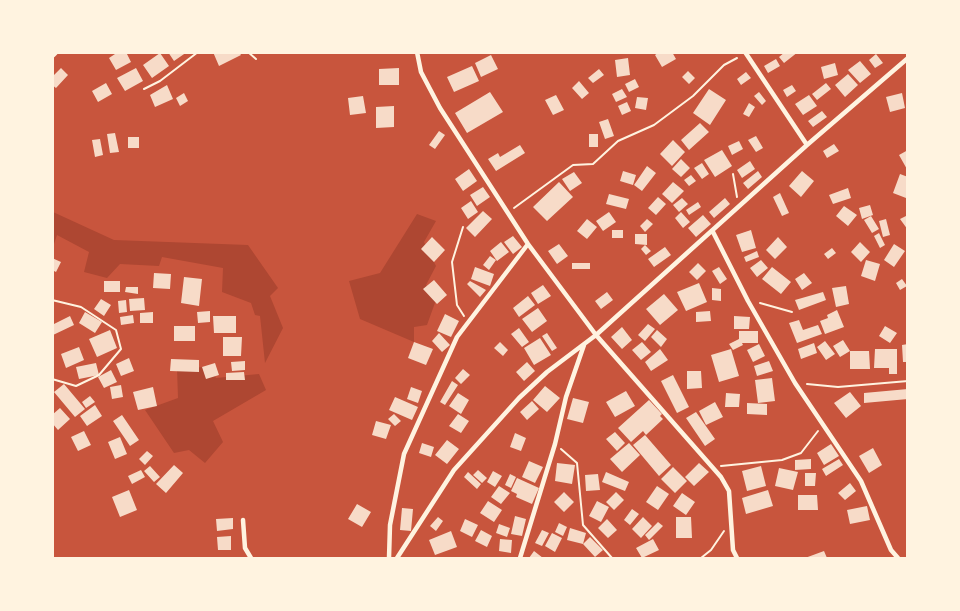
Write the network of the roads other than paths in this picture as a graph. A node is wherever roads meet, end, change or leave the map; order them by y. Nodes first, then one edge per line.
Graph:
1 (417, 52) edge
2 (745, 53) edge
3 (908, 58) edge
4 (807, 145) junction
5 (713, 232) junction
6 (528, 244) junction
7 (596, 335) junction
8 (584, 345) junction
9 (243, 520) dead end
10 (251, 558) edge
11 (389, 558) edge
12 (397, 558) edge
13 (520, 558) edge
14 (737, 558) edge
15 (898, 558) edge

1 - 6 street
2 - 4 street
3 - 4 street
4 - 5 street
5 - 7 street
5 - 15 street
6 - 7 street
6 - 11 street
7 - 8 street
7 - 14 street
8 - 12 street
8 - 13 street
9 - 10 street

